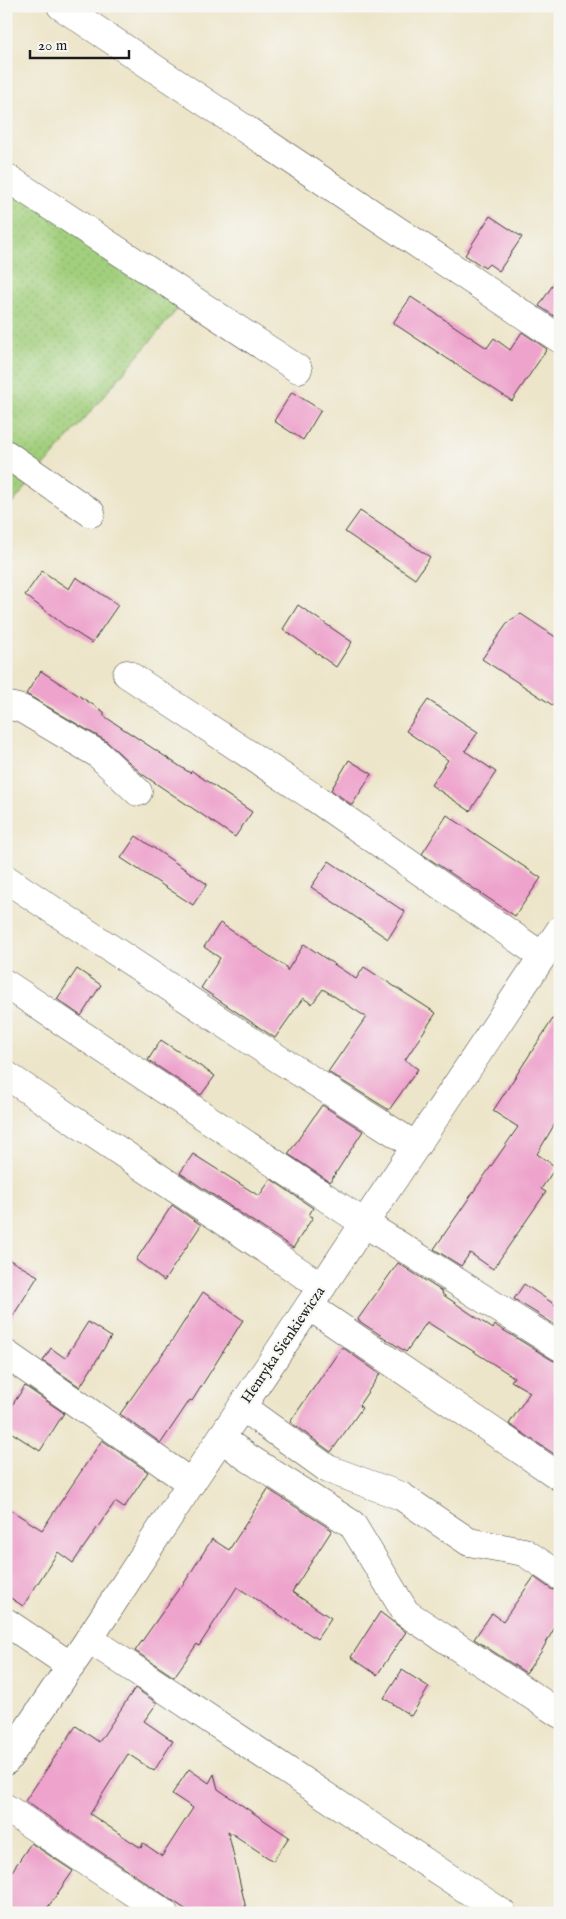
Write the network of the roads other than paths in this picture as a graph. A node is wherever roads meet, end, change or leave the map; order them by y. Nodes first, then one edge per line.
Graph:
1 (61, 6) edge
2 (6, 177) edge
3 (560, 339) edge
4 (298, 369) dead end
5 (6, 454) edge
6 (90, 513) dead end
7 (126, 674) dead end
8 (6, 705) edge
9 (138, 792) dead end
10 (6, 880) edge
11 (560, 930) edge
12 (542, 956) junction
13 (6, 984) edge
14 (6, 1075) edge
15 (416, 1146) junction
16 (364, 1223) junction
17 (316, 1297) junction
18 (560, 1347) edge
19 (6, 1354) edge
20 (242, 1407) junction
21 (221, 1438) junction
22 (560, 1477) edge
23 (191, 1483) junction
24 (560, 1576) edge
25 (6, 1622) edge
26 (90, 1639) junction
27 (71, 1666) junction
28 (560, 1714) edge
29 (6, 1760) edge
30 (6, 1808) edge
31 (164, 1913) edge
32 (502, 1913) edge

1 - 3 street
2 - 4 street
5 - 6 street
7 - 12 street
8 - 9 street
10 - 15 street
11 - 12 street, Henryka Sienkiewicza
12 - 15 street, Henryka Sienkiewicza
13 - 16 street
14 - 17 street
15 - 16 street, Henryka Sienkiewicza
16 - 17 street, Henryka Sienkiewicza
16 - 18 street
17 - 20 street, Henryka Sienkiewicza
17 - 22 street
19 - 23 street
20 - 21 street, Henryka Sienkiewicza
20 - 24 street
21 - 23 street, Henryka Sienkiewicza
21 - 28 street
23 - 26 street, Henryka Sienkiewicza
25 - 27 street
26 - 27 street, Henryka Sienkiewicza
26 - 32 street
27 - 29 street, Henryka Sienkiewicza
30 - 31 street

